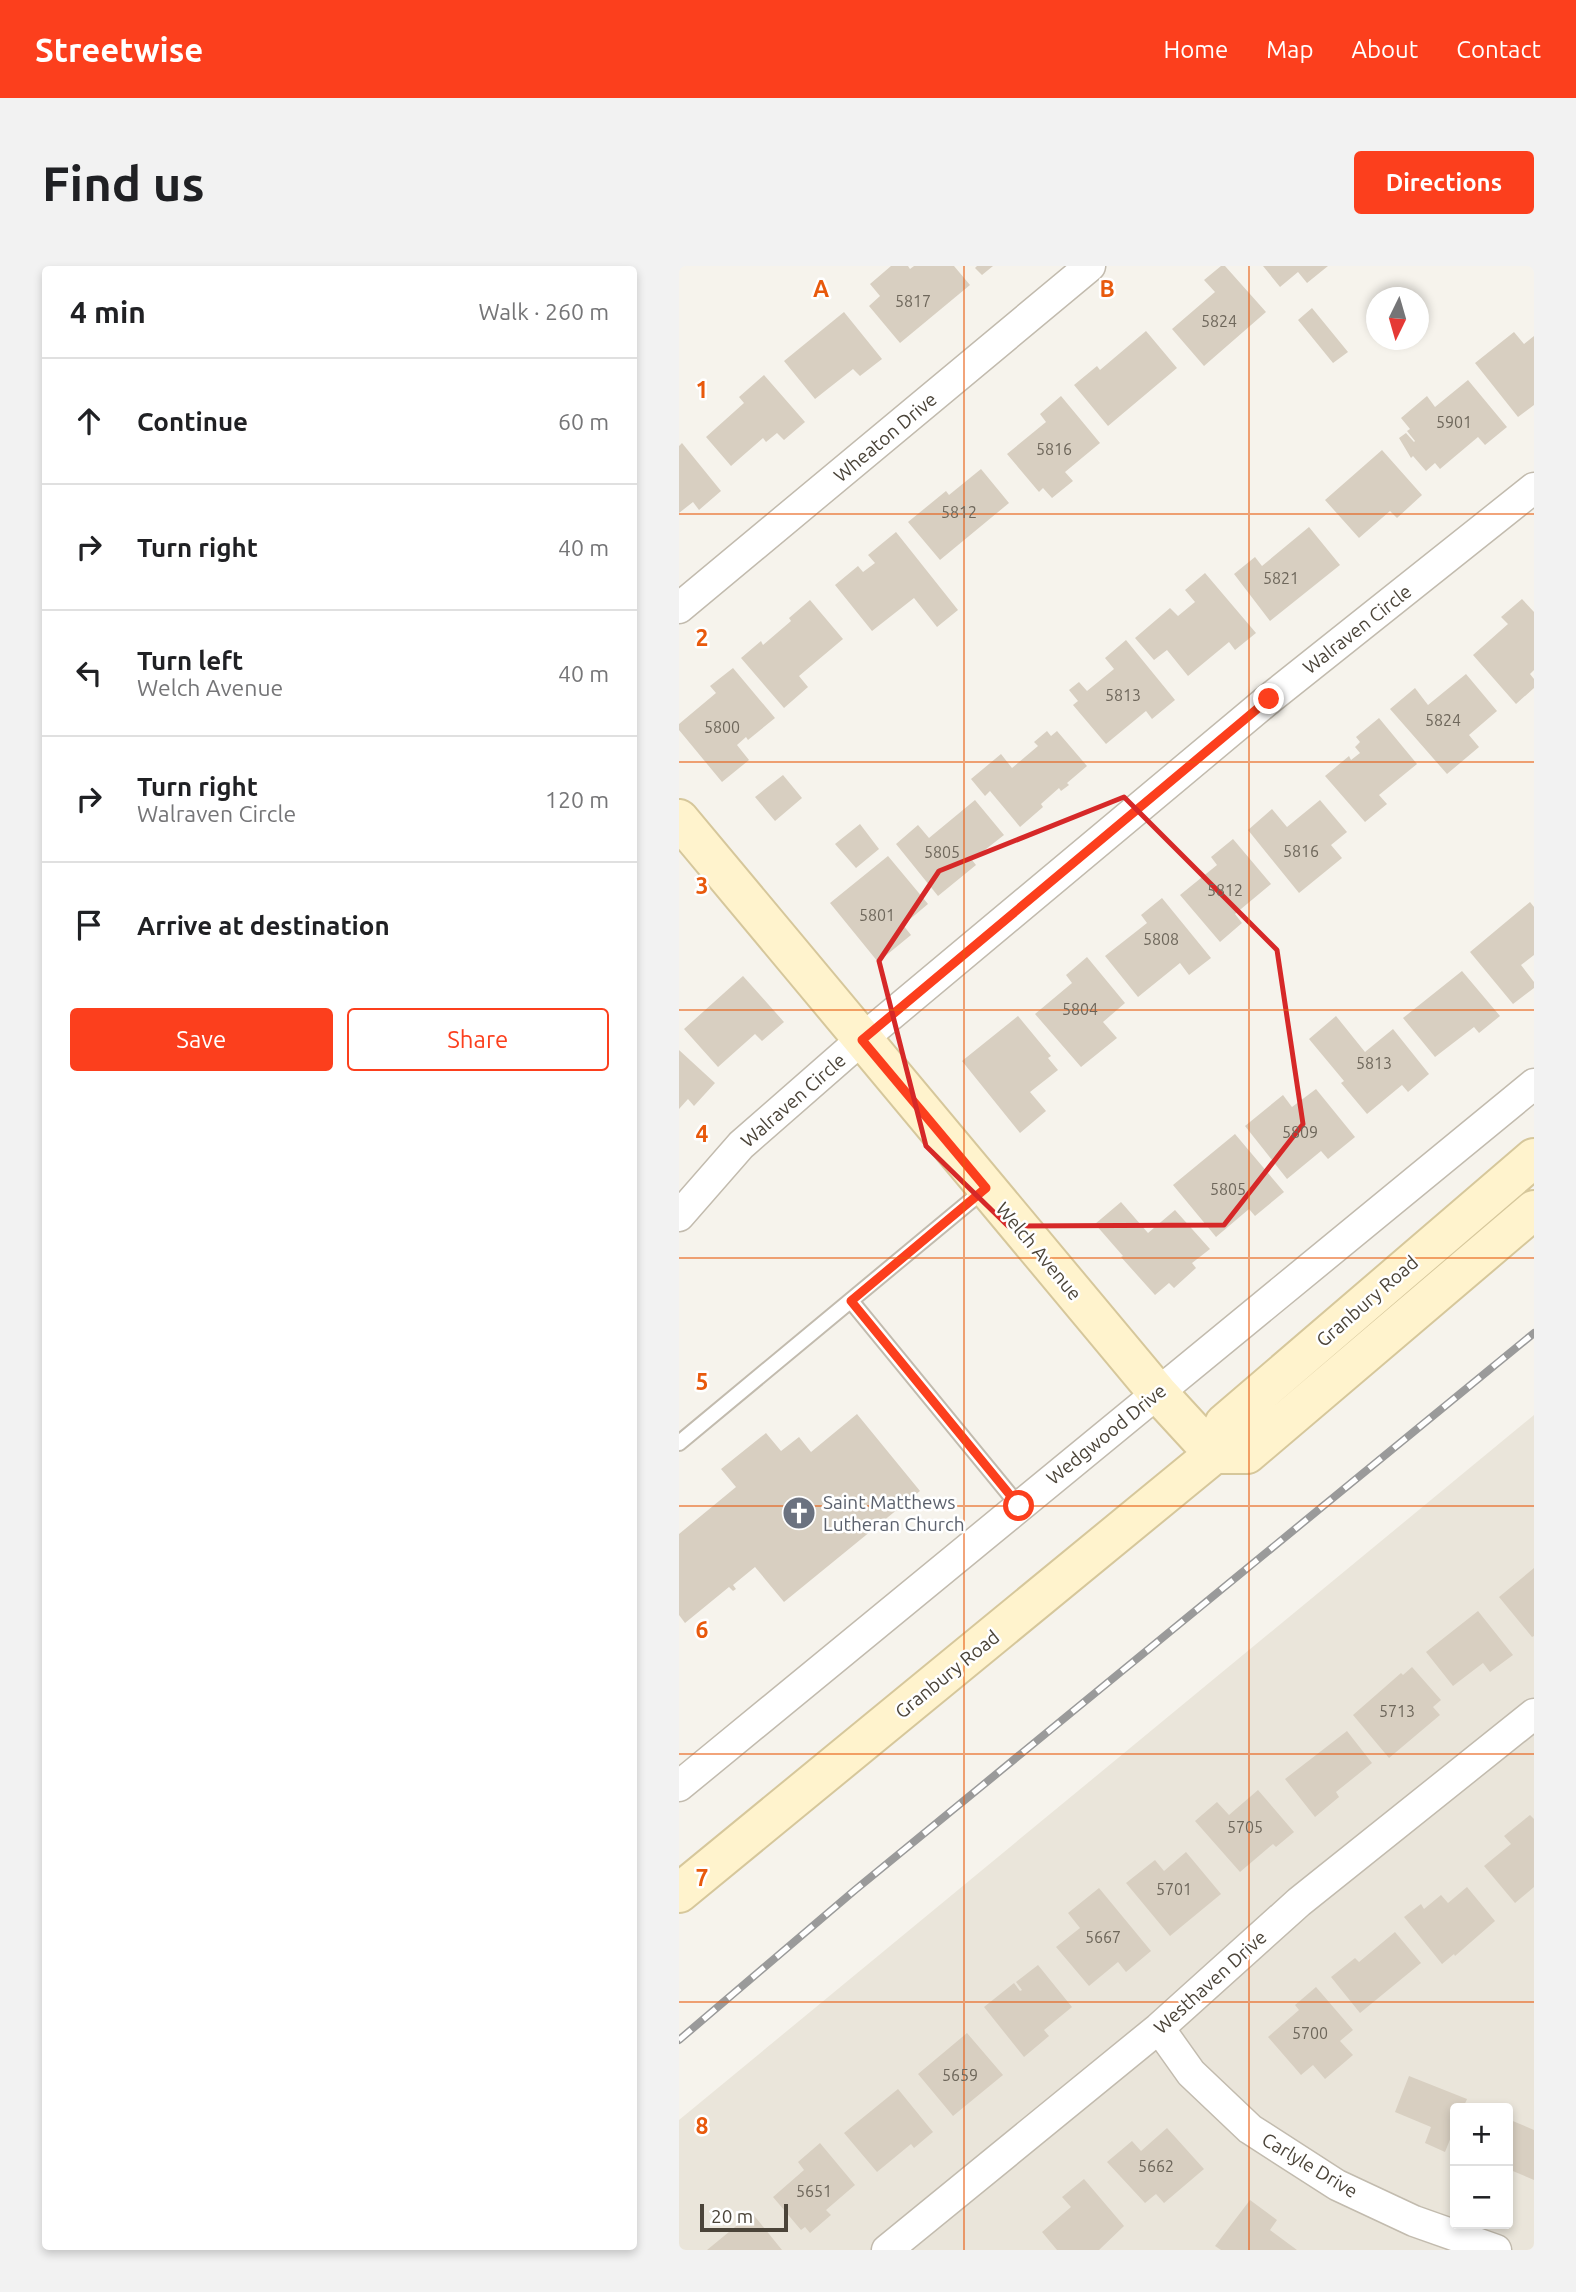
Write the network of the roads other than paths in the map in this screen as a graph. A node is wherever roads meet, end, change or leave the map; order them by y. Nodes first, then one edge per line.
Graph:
1 (1090, 266) edge
2 (1534, 488) edge
3 (679, 608) edge
4 (679, 819) edge
5 (862, 1040) junction
6 (1534, 1084) edge
7 (1534, 1158) edge
8 (986, 1188) junction
9 (1534, 1210) edge
10 (679, 1216) edge
11 (851, 1301) junction
12 (1157, 1392) junction
13 (679, 1443) edge
14 (1214, 1454) junction
15 (1019, 1506) junction
16 (1532, 1719) edge
17 (679, 1786) edge
18 (679, 1893) edge
19 (1159, 2028) junction
20 (887, 2250) edge
21 (1496, 2250) edge

1 - 3 street, Wheaton Drive
2 - 5 street, Walraven Circle
4 - 5 main road, Welch Avenue
5 - 8 main road, Welch Avenue
5 - 10 street, Walraven Circle
6 - 12 street, Wedgwood Drive
7 - 14 main road, Granbury Road
8 - 11 lane
8 - 12 main road, Welch Avenue
9 - 14 main road, Granbury Road
11 - 13 lane
11 - 15 lane
12 - 14 main road, Welch Avenue
12 - 15 street, Wedgwood Drive
14 - 18 main road, Granbury Road
15 - 17 street, Wedgwood Drive
16 - 19 street, Westhaven Drive
19 - 20 street, Westhaven Drive
19 - 21 street, Carlyle Drive

